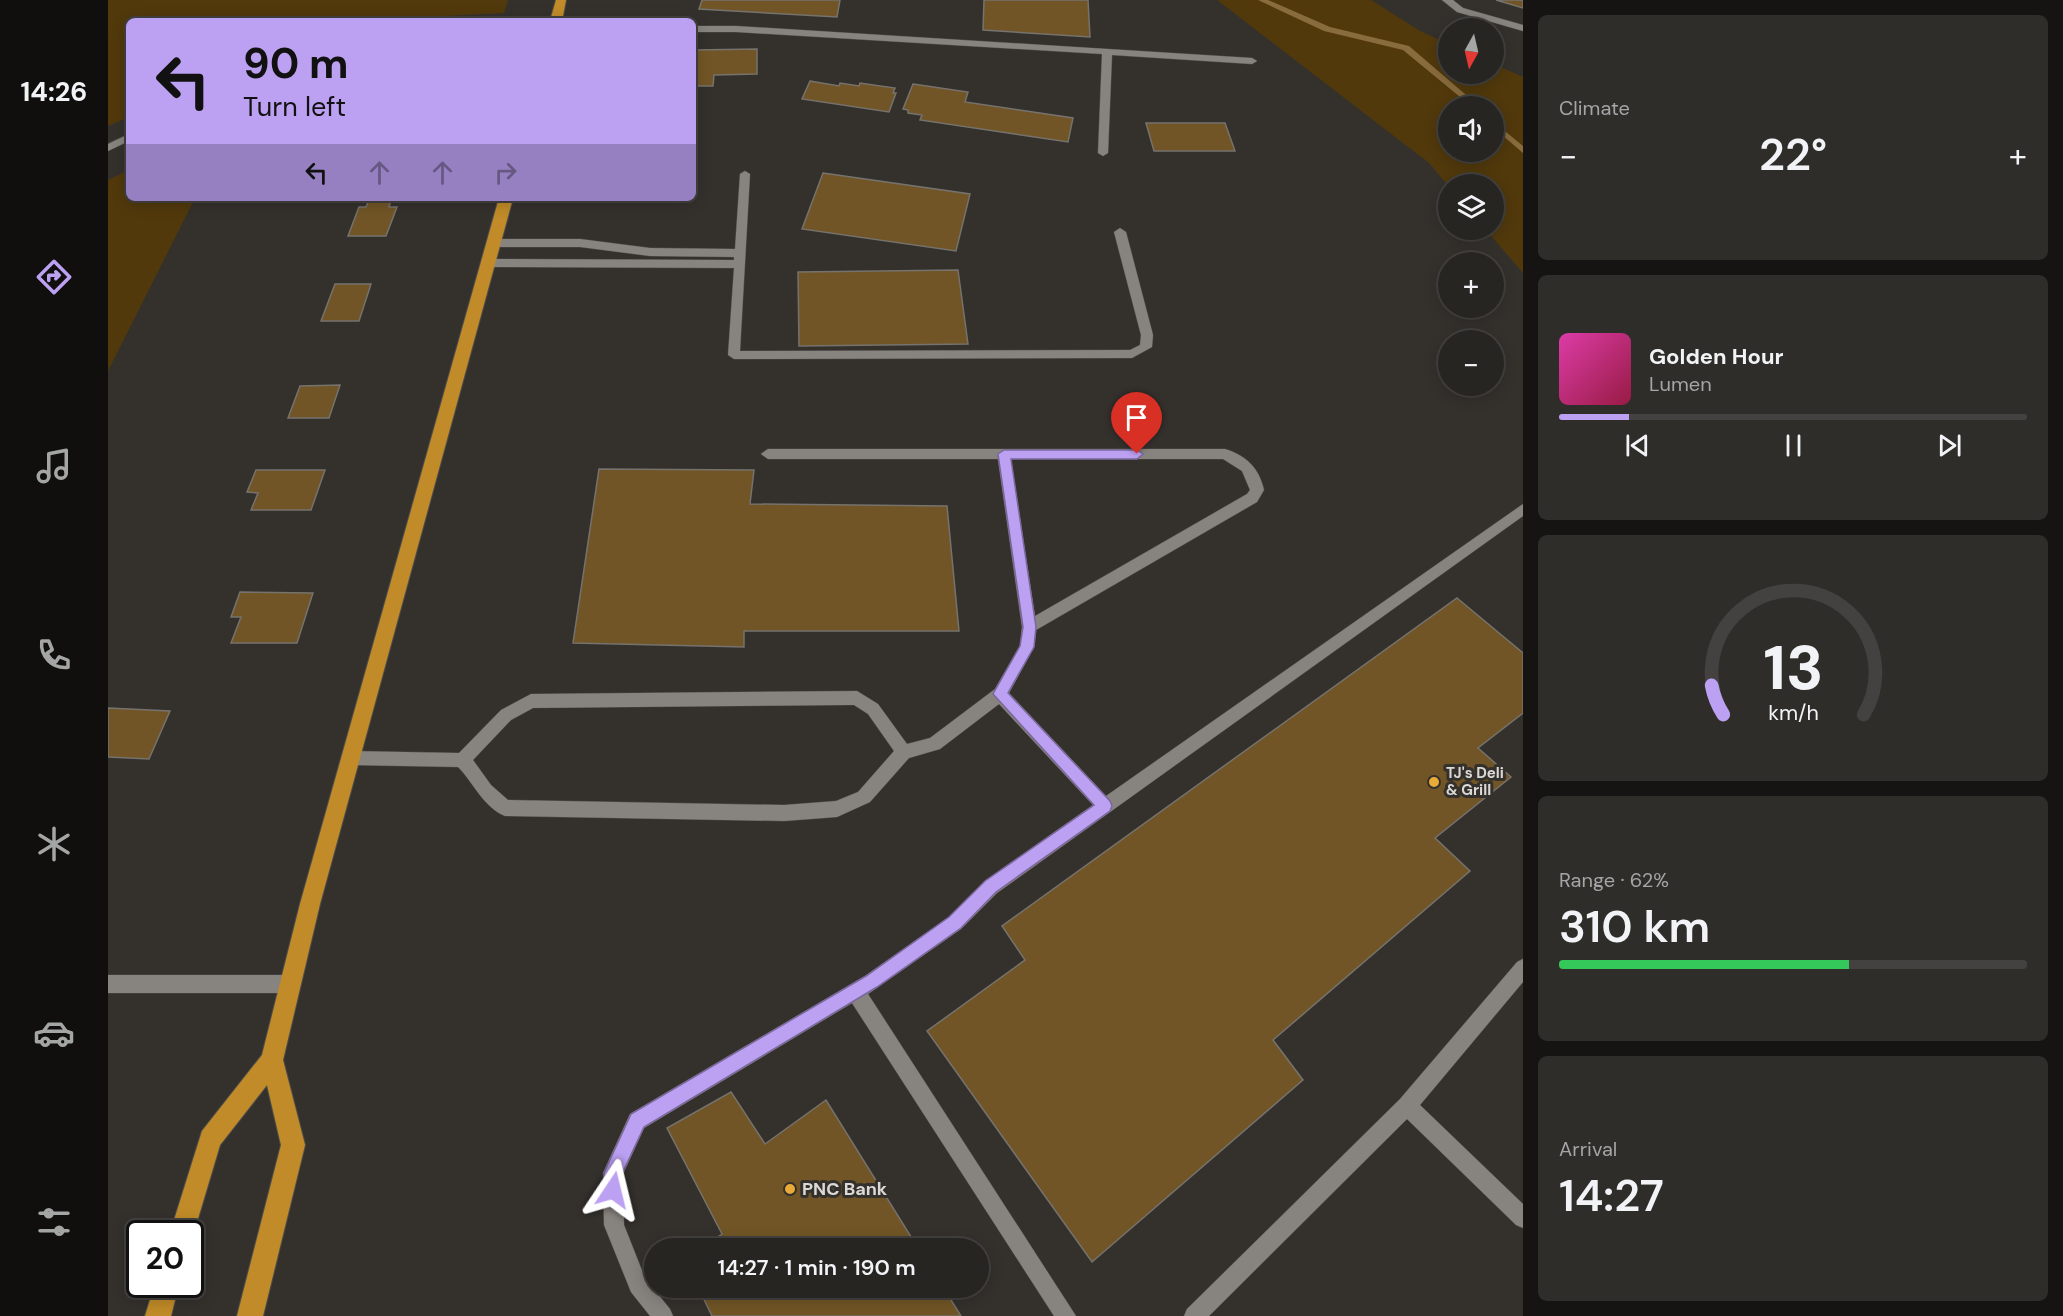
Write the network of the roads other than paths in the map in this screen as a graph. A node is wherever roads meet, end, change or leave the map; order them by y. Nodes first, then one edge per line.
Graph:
1 (561, 0) edge
2 (1447, 0) edge
3 (557, 18) edge
4 (1523, 28) edge
5 (696, 29) edge
6 (1107, 51) junction
7 (1252, 61) dead end
8 (126, 139) edge
9 (108, 148) edge
10 (1103, 153) dead end
11 (745, 174) dead end
12 (505, 201) edge
13 (1120, 232) dead end
14 (494, 243) junction
15 (740, 259) junction
16 (488, 263) junction
17 (768, 454) dead end
18 (1004, 454) junction
19 (1523, 509) edge
20 (1029, 627) junction
21 (1000, 694) junction
22 (904, 752) junction
23 (350, 758) junction
24 (462, 760) junction
25 (1105, 806) junction
26 (1523, 968) edge
27 (108, 984) edge
28 (291, 984) junction
29 (855, 991) junction
30 (272, 1059) junction
31 (1407, 1106) junction
32 (1523, 1218) edge
33 (186, 1220) edge
34 (163, 1298) edge
35 (158, 1316) edge
36 (250, 1316) edge
37 (663, 1316) edge
38 (1066, 1316) edge
39 (1194, 1316) edge

1 - 3 highway
2 - 4 lane
5 - 6 lane
6 - 7 lane
6 - 10 lane
8 - 9 lane
11 - 15 lane
12 - 14 highway
13 - 15 lane
14 - 15 lane
14 - 16 highway
15 - 16 lane
16 - 23 highway
17 - 18 lane
18 - 20 lane
18 - 20 lane
19 - 25 lane
20 - 21 lane
21 - 22 lane
21 - 25 lane
22 - 24 lane
22 - 24 lane
23 - 24 lane
23 - 28 highway
25 - 29 lane
26 - 31 lane
27 - 28 lane
28 - 30 highway
29 - 37 lane
29 - 38 lane
30 - 33 highway
30 - 36 highway
31 - 32 lane
31 - 39 lane
34 - 35 highway

